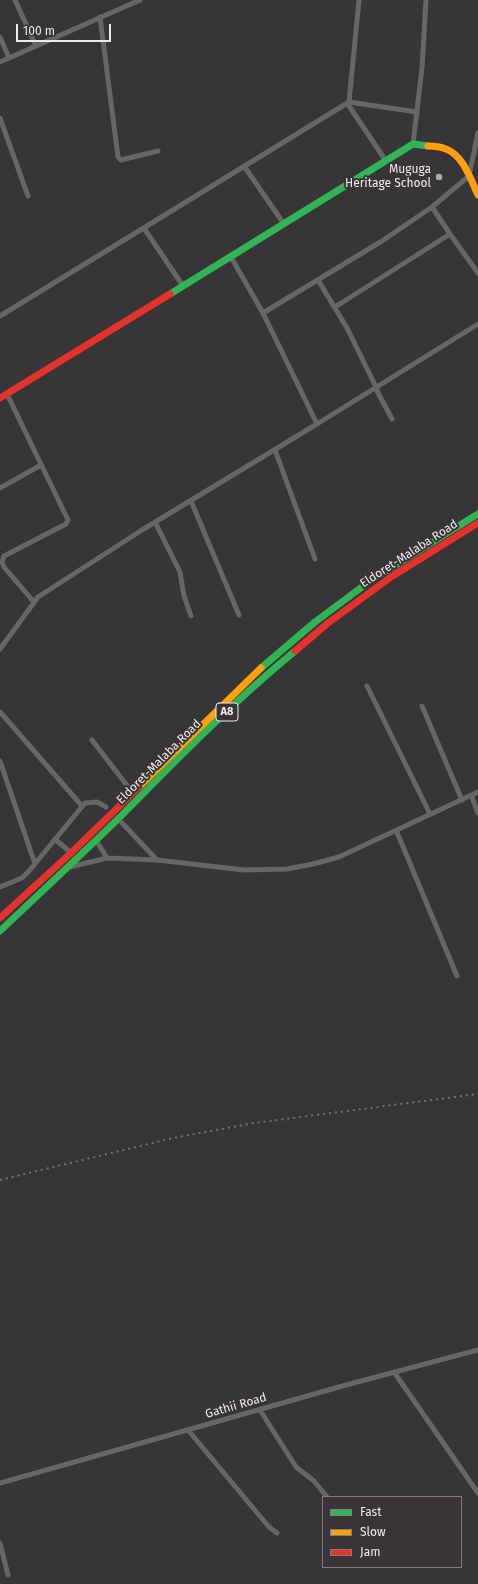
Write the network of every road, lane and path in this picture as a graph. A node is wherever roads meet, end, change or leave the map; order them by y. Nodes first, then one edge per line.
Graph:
1 (15, 0) edge
2 (140, 0) edge
3 (359, 0) edge
4 (426, 0) edge
5 (100, 17) junction
6 (0, 37) edge
7 (36, 46) junction
8 (10, 58) junction
9 (0, 62) edge
10 (348, 103) junction
11 (417, 112) junction
12 (0, 118) edge
13 (478, 133) edge
14 (413, 144) junction
15 (158, 151) dead end
16 (386, 161) junction
17 (244, 166) junction
18 (469, 176) junction
19 (478, 195) edge
20 (28, 196) dead end
21 (432, 207) junction
22 (284, 224) junction
23 (144, 228) junction
24 (450, 234) junction
25 (231, 256) junction
26 (478, 273) edge
27 (318, 280) junction
28 (184, 286) junction
29 (335, 307) junction
30 (263, 313) junction
31 (0, 316) edge
32 (478, 324) edge
33 (377, 389) junction
34 (7, 394) junction
35 (0, 398) edge
36 (392, 419) dead end
37 (318, 424) junction
38 (275, 450) junction
39 (41, 464) junction
40 (0, 488) edge
41 (191, 501) junction
42 (478, 514) edge
43 (155, 522) junction
44 (478, 523) edge
45 (315, 559) dead end
46 (33, 601) junction
47 (239, 615) dead end
48 (191, 616) dead end
49 (0, 649) edge
50 (367, 686) dead end
51 (422, 706) dead end
52 (0, 712) edge
53 (92, 740) dead end
54 (0, 761) edge
55 (132, 792) junction
56 (478, 792) edge
57 (471, 796) junction
58 (462, 800) junction
59 (82, 806) junction
60 (106, 807) dead end
61 (478, 813) edge
62 (430, 814) junction
63 (122, 823) dead end
64 (396, 830) junction
65 (55, 839) junction
66 (96, 840) junction
67 (70, 853) junction
68 (107, 858) junction
69 (157, 860) junction
70 (35, 864) junction
71 (67, 867) junction
72 (0, 887) edge
73 (0, 918) edge
74 (0, 931) edge
75 (457, 976) dead end
76 (478, 1350) edge
77 (394, 1372) junction
78 (260, 1410) junction
79 (188, 1430) junction
80 (0, 1483) edge
81 (478, 1493) edge
82 (326, 1496) edge
83 (277, 1533) dead end
84 (0, 1543) edge
85 (8, 1575) dead end

1 - 7 street
2 - 5 street
3 - 10 street
4 - 11 street
5 - 7 street
5 - 15 street
6 - 8 street
7 - 8 street
8 - 9 street
10 - 11 street
10 - 16 street
10 - 17 street
11 - 14 street
12 - 20 street
13 - 18 street
14 - 16 main road
14 - 18 main road
16 - 22 main road
17 - 22 street
17 - 23 street
18 - 19 main road
18 - 21 street
21 - 24 street
21 - 27 street
22 - 25 main road
23 - 28 street
23 - 31 street
24 - 26 street
24 - 29 street
25 - 28 main road
25 - 30 street
27 - 29 street
27 - 30 street
28 - 34 main road
29 - 33 street
30 - 37 street
32 - 33 street
33 - 36 street
33 - 37 street
34 - 35 main road
34 - 39 street
37 - 38 street
38 - 41 street
38 - 45 street
39 - 40 street
39 - 46 street
41 - 43 street
41 - 47 street
42 - 55 main road, Eldoret-Malaba Road / A8
43 - 46 street
43 - 48 street
44 - 66 main road, Eldoret-Malaba Road / A8
46 - 49 street
50 - 62 street
51 - 58 street
52 - 59 street
53 - 55 street
54 - 70 street
55 - 67 main road, Eldoret-Malaba Road / A8
56 - 57 street
57 - 58 street
57 - 61 street
58 - 62 street
59 - 60 street
59 - 65 street
62 - 64 street
63 - 69 street
64 - 69 street
64 - 75 street
65 - 67 street
65 - 70 street
66 - 68 street
66 - 71 main road, Eldoret-Malaba Road / A8
67 - 73 main road, Eldoret-Malaba Road / A8
68 - 69 street
68 - 71 street
70 - 72 street
71 - 74 main road, Eldoret-Malaba Road / A8
76 - 77 street, Gathii Road
77 - 78 street, Gathii Road
77 - 81 street
78 - 79 street, Gathii Road
78 - 82 street
79 - 80 street, Gathii Road
79 - 83 street
84 - 85 street

